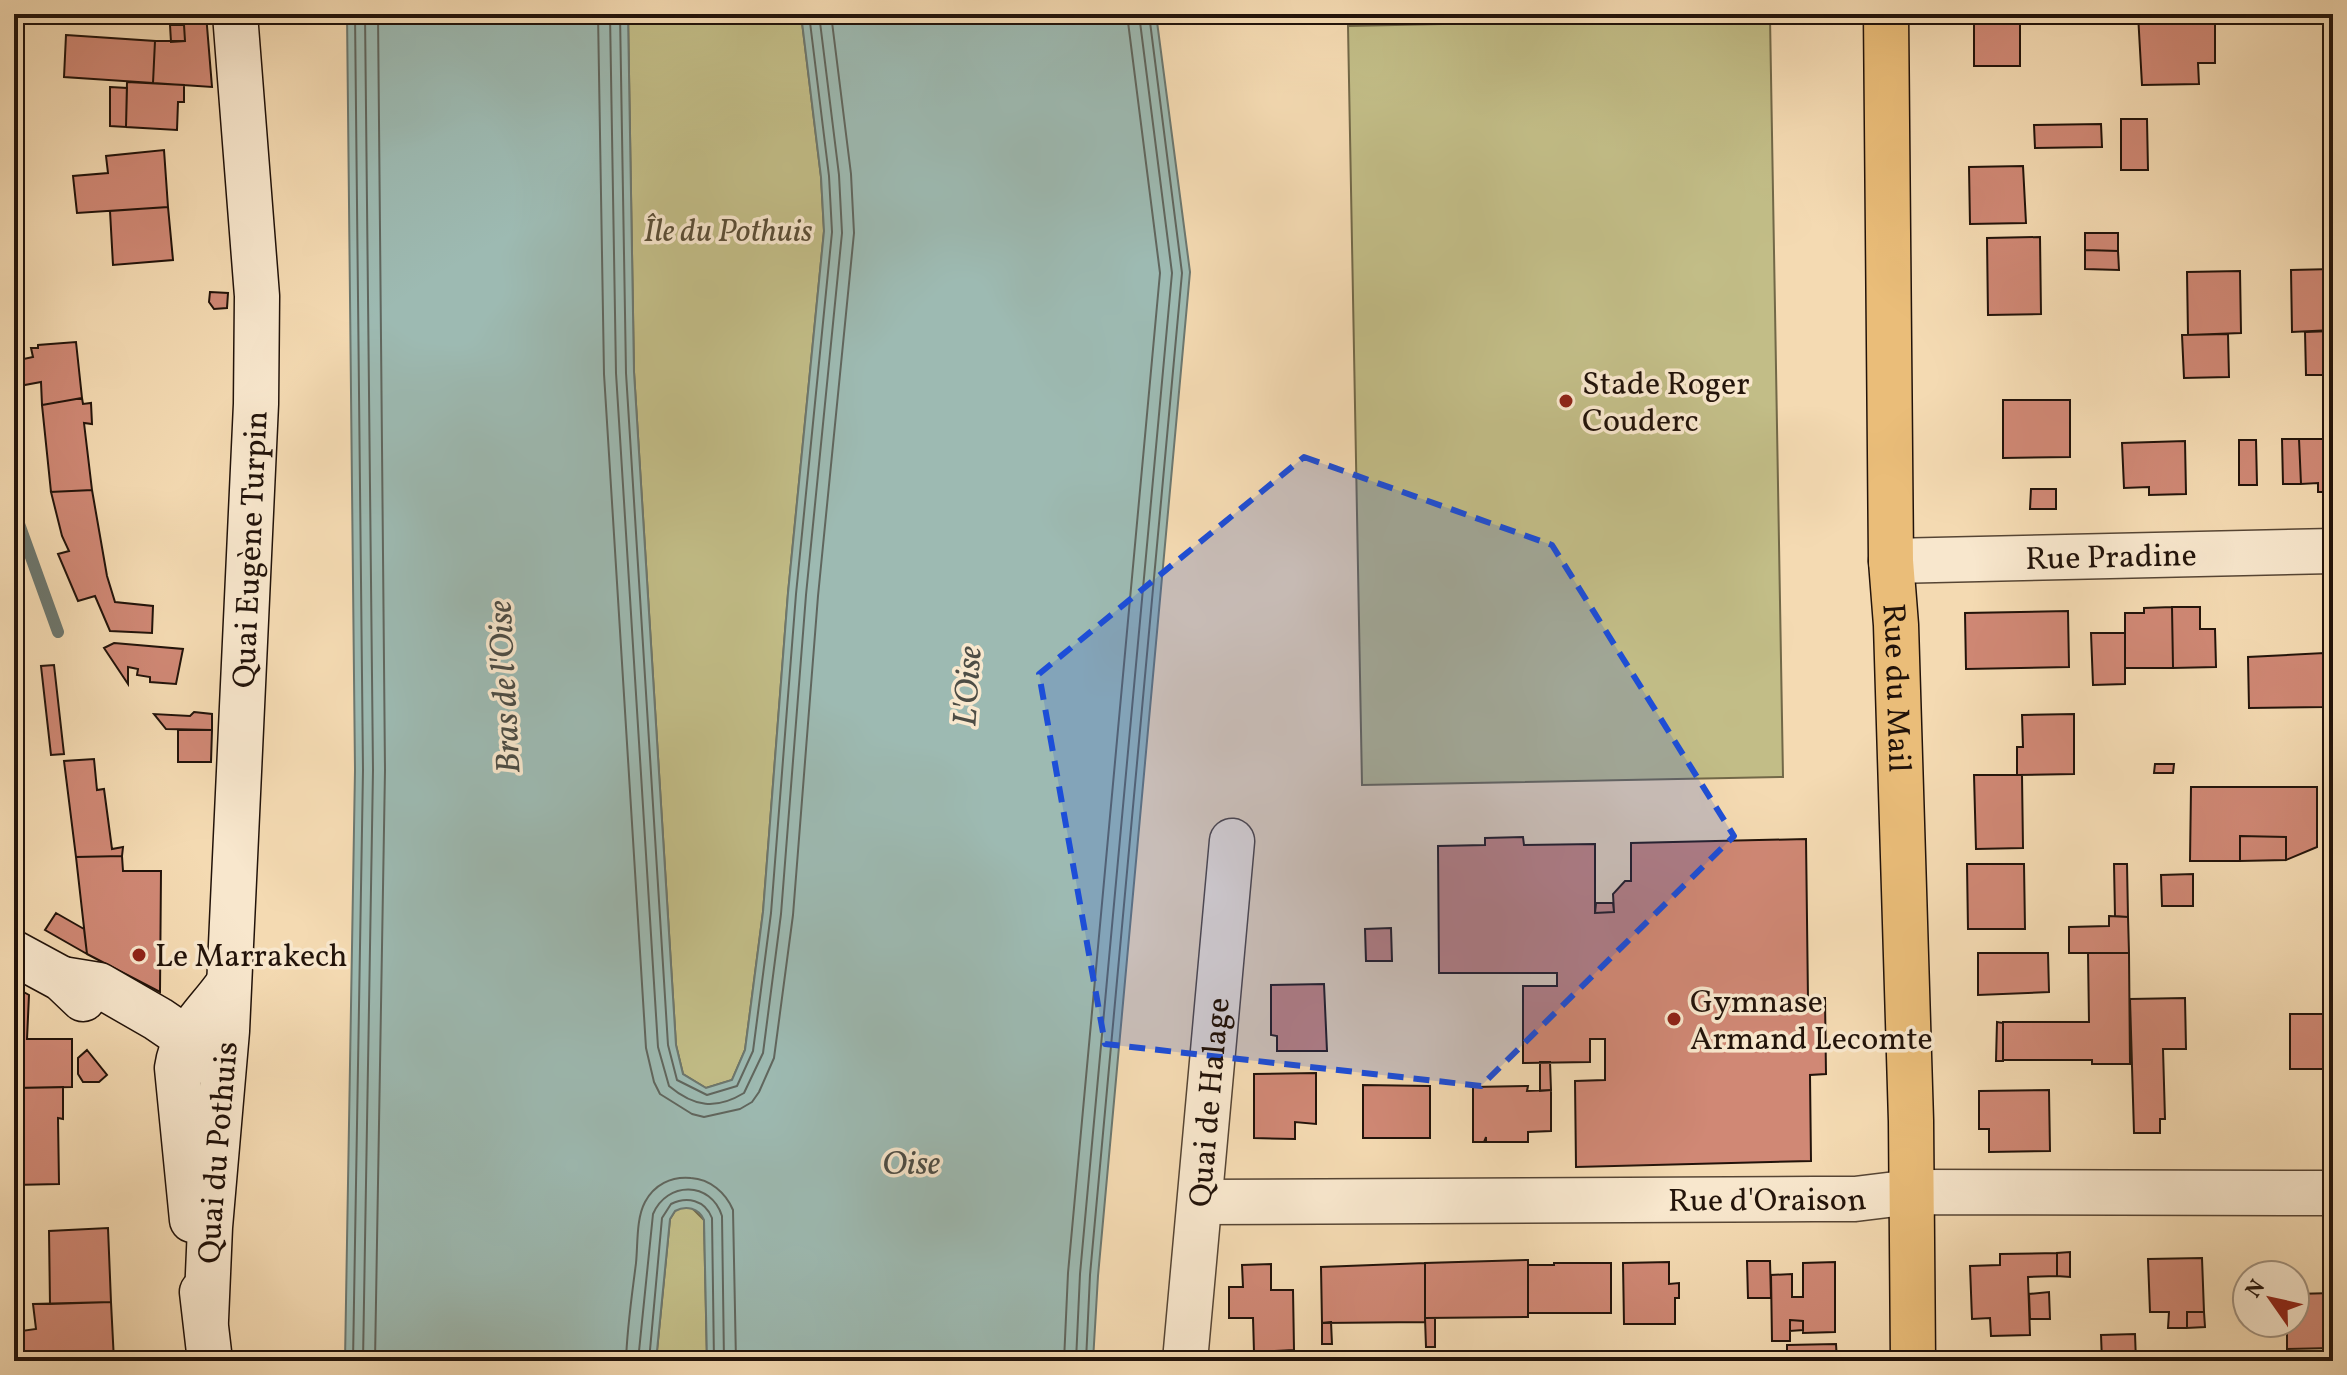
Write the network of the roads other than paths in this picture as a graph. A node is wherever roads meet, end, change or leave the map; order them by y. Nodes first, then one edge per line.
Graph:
1 (235, 14) edge
2 (1886, 14) edge
3 (2333, 551) edge
4 (1891, 561) junction
5 (1232, 841) dead end
6 (14, 953) edge
7 (228, 984) joint
8 (188, 1047) junction
9 (1912, 1192) junction
10 (2333, 1193) edge
11 (1201, 1202) junction
12 (208, 1340) edge
13 (1185, 1361) edge
14 (1913, 1361) edge

1 - 7 street, Quai Eugène Turpin
2 - 4 main road, Rue du Mail
3 - 4 street, Rue Pradine
4 - 9 main road, Rue du Mail
5 - 11 street, Quai de Halage
6 - 8 street
7 - 8 street, Quai du Pothuis
8 - 12 street, Quai du Pothuis
8 - 12 street, Quai du Pothuis
9 - 10 street, Rue d'Oraison
9 - 11 street, Rue d'Oraison
9 - 14 main road, Rue du Mail
11 - 13 street, Quai de Halage

